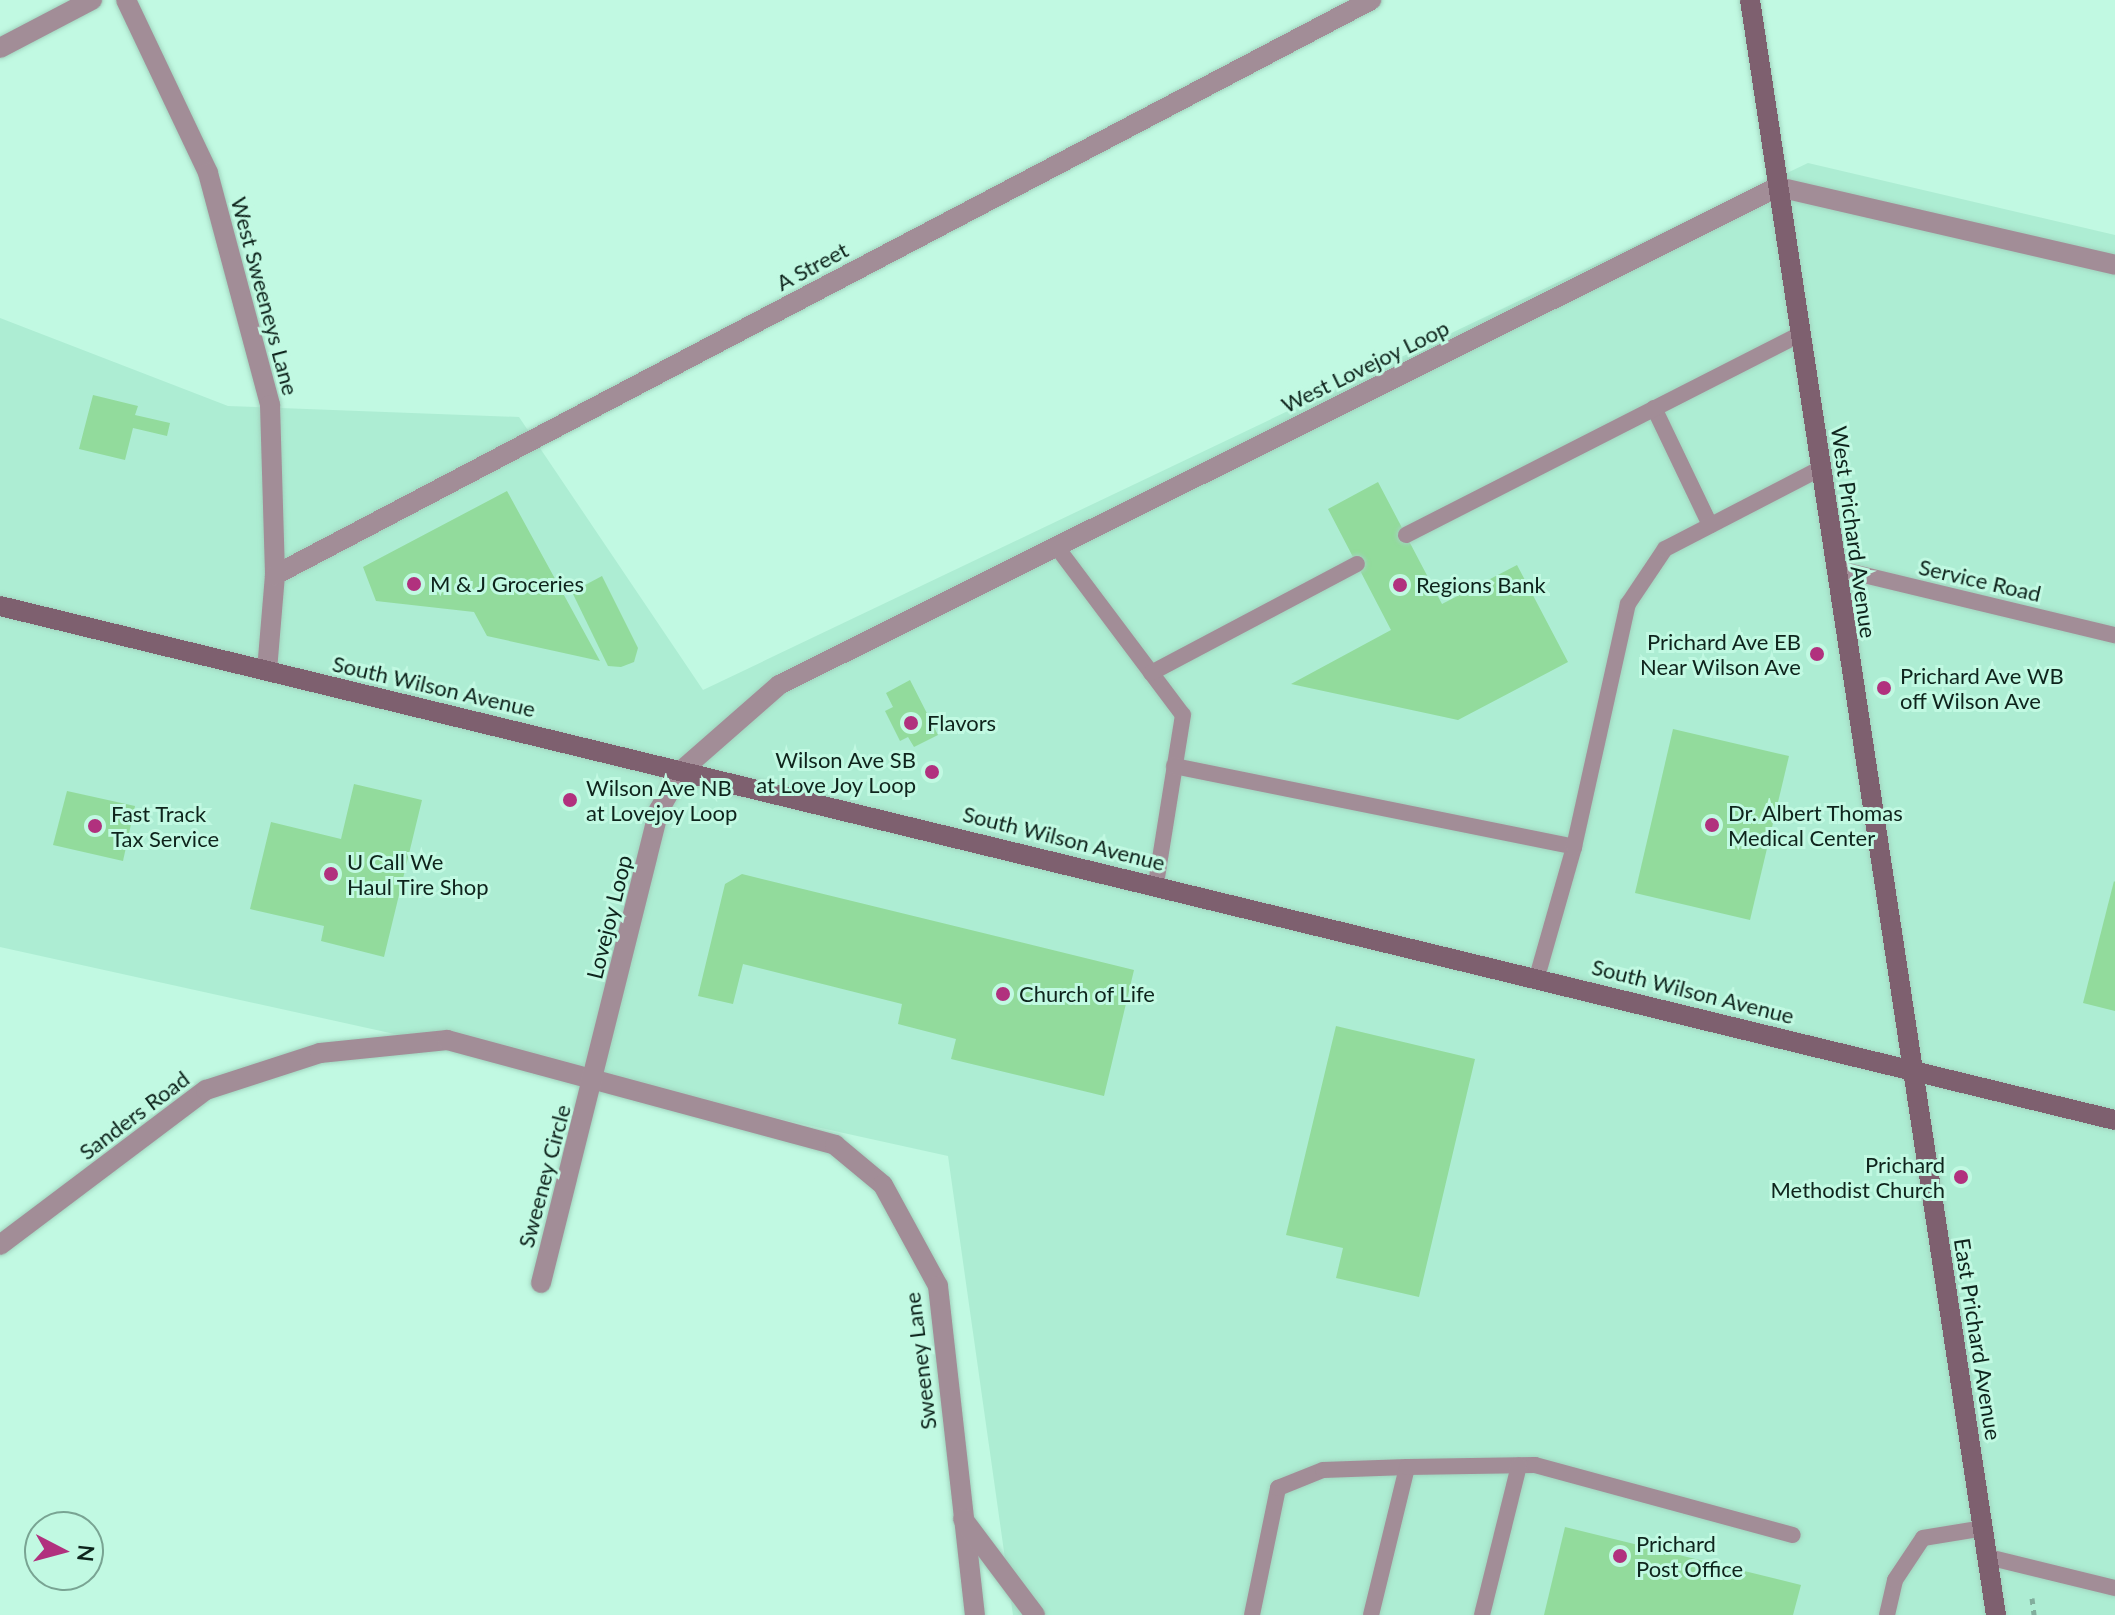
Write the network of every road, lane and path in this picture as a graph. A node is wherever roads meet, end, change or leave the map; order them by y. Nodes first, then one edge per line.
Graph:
1 (92, 0) edge
2 (1371, 0) edge
3 (1750, 0) edge
4 (131, 2) edge
5 (0, 48) edge
6 (1778, 187) junction
7 (2115, 265) edge
8 (1800, 334) junction
9 (1654, 408) junction
10 (1821, 468) junction
11 (1710, 525) junction
12 (1406, 535) dead end
13 (1056, 546) junction
14 (1357, 564) dead end
15 (1835, 568) junction
16 (275, 575) junction
17 (0, 606) edge
18 (2115, 635) edge
19 (267, 671) junction
20 (1151, 673) junction
21 (1174, 766) junction
22 (682, 770) junction
23 (1574, 847) junction
24 (1156, 884) junction
25 (1537, 977) junction
26 (1910, 1070) junction
27 (594, 1081) junction
28 (2115, 1120) edge
29 (0, 1245) edge
30 (541, 1283) dead end
31 (1519, 1465) junction
32 (1407, 1467) junction
33 (961, 1517) junction
34 (1984, 1528) junction
35 (1793, 1535) dead end
36 (1988, 1557) junction
37 (2115, 1588) edge
38 (2032, 1598) dead end
39 (975, 1615) edge
40 (1035, 1615) edge
41 (1252, 1615) edge
42 (1371, 1615) edge
43 (1482, 1615) edge
44 (1887, 1615) edge
45 (1996, 1615) edge
46 (2034, 1615) edge

1 - 5 street
2 - 16 street, A Street
3 - 6 main road, West Prichard Avenue
4 - 16 street, West Sweeneys Lane
6 - 7 street
6 - 8 main road, West Prichard Avenue
6 - 13 street, West Lovejoy Loop
8 - 9 lane
8 - 10 main road, West Prichard Avenue
9 - 11 lane
9 - 12 lane
10 - 11 lane
10 - 15 main road, West Prichard Avenue
11 - 23 lane
13 - 20 lane
13 - 22 street, West Lovejoy Loop
14 - 20 lane
15 - 18 lane, Service Road
15 - 26 main road, West Prichard Avenue
16 - 19 street, West Sweeneys Lane
17 - 19 main road, South Wilson Avenue
19 - 22 main road, South Wilson Avenue
20 - 21 lane
21 - 23 lane
21 - 24 lane
22 - 24 main road, South Wilson Avenue
22 - 27 street, Lovejoy Loop
23 - 25 lane
24 - 25 main road, South Wilson Avenue
25 - 26 main road, South Wilson Avenue
26 - 28 main road, South Wilson Avenue
26 - 34 main road, East Prichard Avenue
27 - 29 street, Sanders Road
27 - 30 street, Sweeney Circle
27 - 33 street, Sweeney Lane
31 - 32 lane
31 - 35 lane
31 - 43 lane
32 - 41 lane
32 - 42 lane
33 - 39 street, Sweeney Lane
33 - 40 street
34 - 36 main road, East Prichard Avenue
34 - 44 lane
36 - 37 lane
36 - 45 main road, East Prichard Avenue
38 - 46 path

